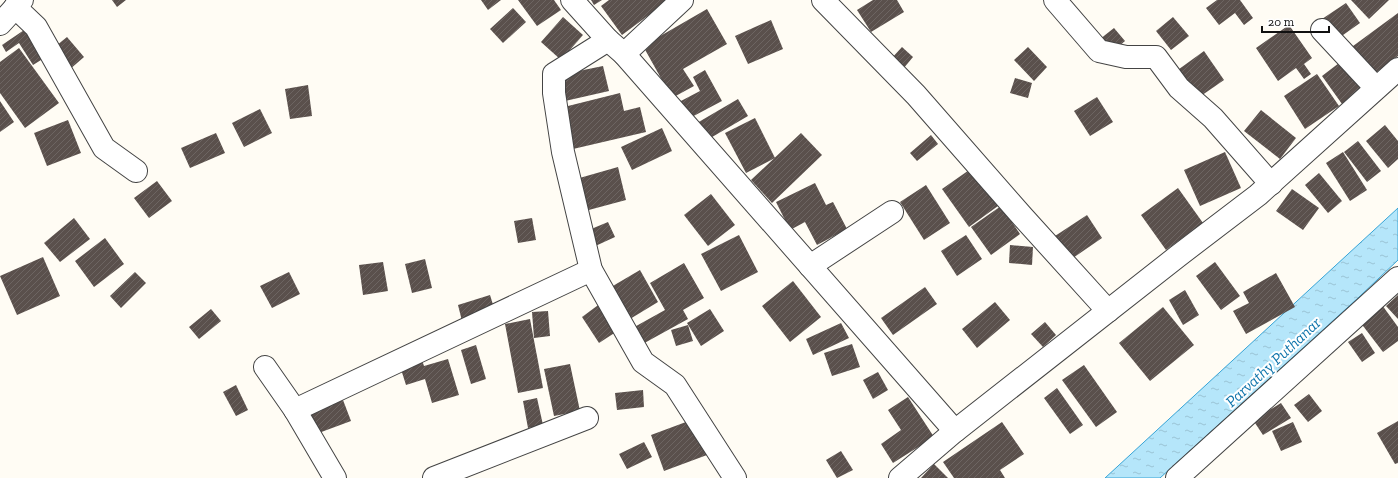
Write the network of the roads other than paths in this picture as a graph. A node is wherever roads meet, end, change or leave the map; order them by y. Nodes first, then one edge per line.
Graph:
1 (572, 0) edge
2 (682, 0) edge
3 (823, 0) edge
4 (1055, 0) edge
5 (19, 4) edge
6 (0, 24) edge
7 (1322, 30) dead end
8 (608, 40) junction
9 (624, 54) junction
10 (1398, 69) edge
11 (1376, 88) junction
12 (136, 171) dead end
13 (1271, 184) junction
14 (892, 212) dead end
15 (810, 266) junction
16 (591, 270) junction
17 (1398, 278) edge
18 (1108, 310) junction
19 (265, 367) dead end
20 (295, 410) junction
21 (587, 418) dead end
22 (955, 431) junction
23 (335, 478) edge
24 (434, 478) edge
25 (734, 478) edge
26 (900, 478) edge
27 (1177, 478) edge

1 - 8 street
2 - 9 street
3 - 18 street
4 - 13 street
5 - 6 street
5 - 12 street
7 - 11 street
8 - 9 street
8 - 16 street
9 - 15 street
10 - 11 street
11 - 13 street
13 - 18 street
14 - 15 street
15 - 22 street
16 - 20 street
16 - 25 street
17 - 27 street
18 - 22 street
19 - 20 street
20 - 23 street
21 - 24 street
22 - 26 street

